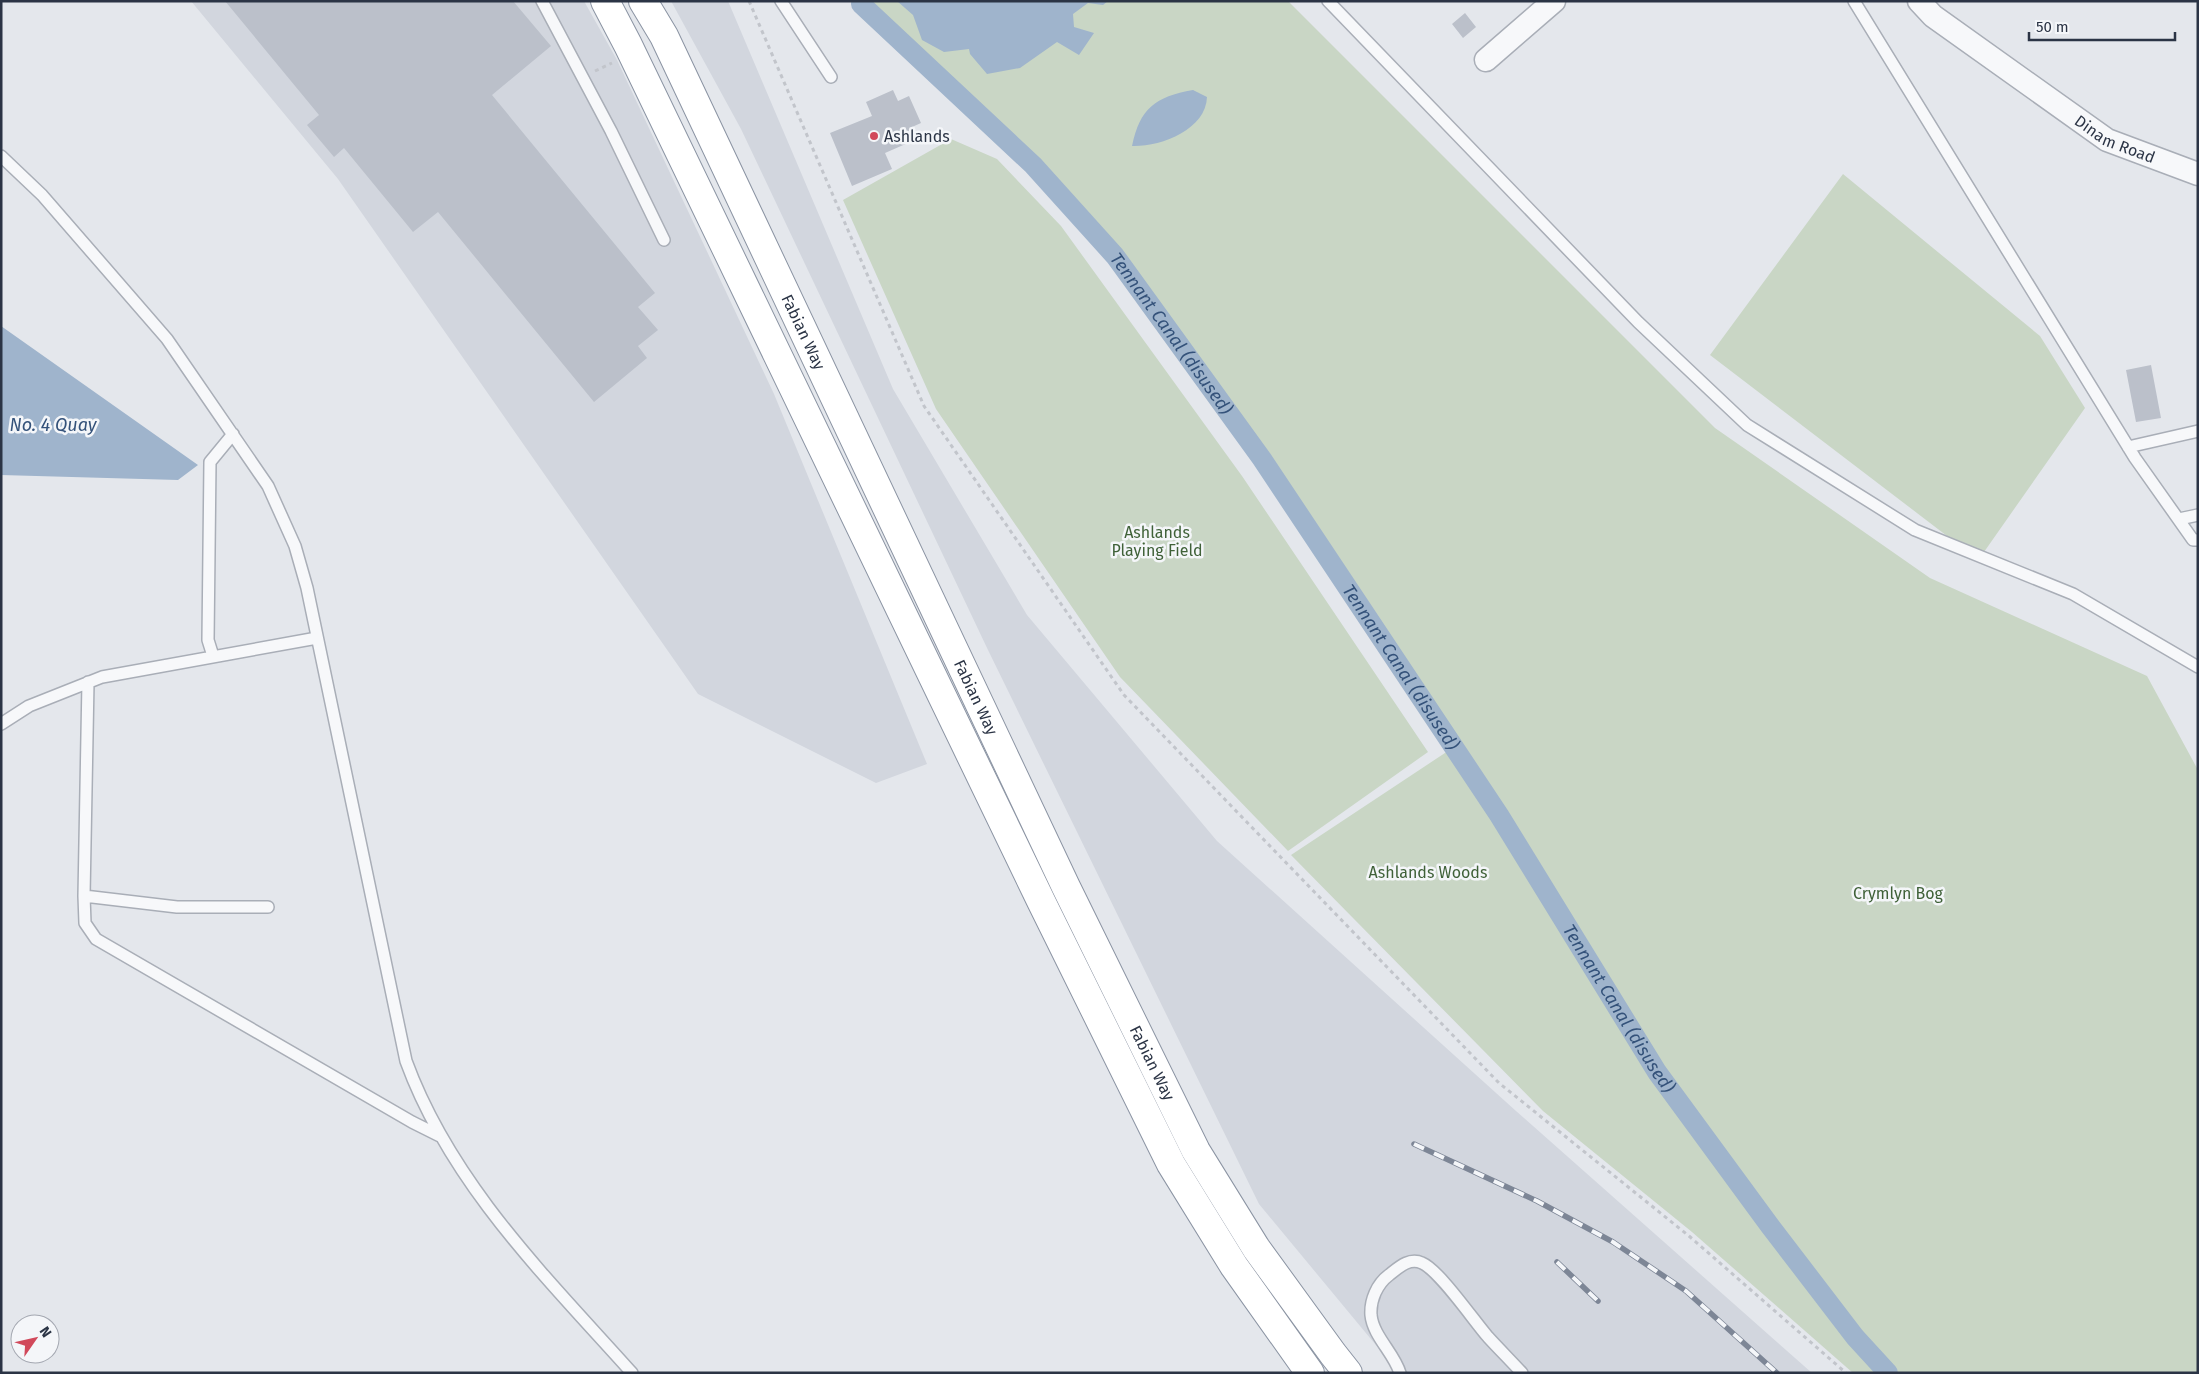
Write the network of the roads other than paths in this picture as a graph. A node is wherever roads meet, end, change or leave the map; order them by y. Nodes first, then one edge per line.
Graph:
1 (542, 1) edge
2 (604, 1) edge
3 (643, 1) edge
4 (782, 1) edge
5 (1328, 1) edge
6 (1554, 1) edge
7 (1854, 1) edge
8 (1919, 1) edge
9 (1486, 60) dead end
10 (831, 77) dead end
11 (1, 156) edge
12 (2198, 174) edge
13 (664, 240) dead end
14 (2198, 431) edge
15 (233, 434) junction
16 (2128, 447) junction
17 (2198, 515) edge
18 (2179, 519) junction
19 (2198, 540) edge
20 (318, 638) junction
21 (213, 656) junction
22 (2198, 668) edge
23 (88, 682) junction
24 (1, 724) edge
25 (84, 896) junction
26 (268, 908) dead end
27 (440, 1136) junction
28 (632, 1373) edge
29 (1310, 1373) edge
30 (1348, 1373) edge
31 (1400, 1373) edge
32 (1522, 1373) edge

1 - 13 lane
2 - 29 highway, Fabian Way
3 - 30 highway, Fabian Way
4 - 10 lane
5 - 22 lane
6 - 9 street
7 - 16 lane
8 - 12 street, Dinam Road
11 - 15 lane
14 - 16 lane
15 - 20 lane
15 - 21 lane
16 - 18 lane
17 - 18 lane
18 - 19 lane
20 - 21 lane
20 - 27 lane
21 - 23 lane
23 - 24 lane
23 - 25 lane
25 - 26 lane
25 - 27 lane
27 - 28 lane
31 - 32 lane

